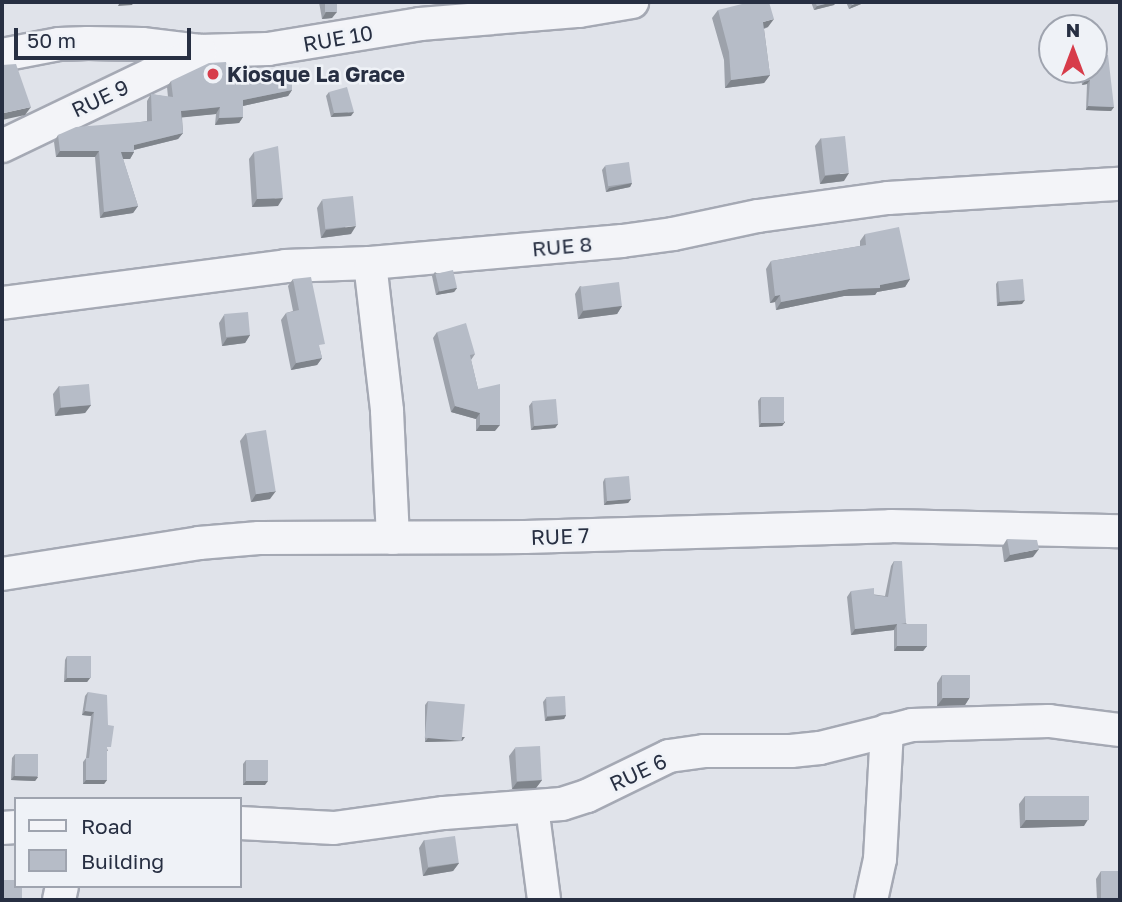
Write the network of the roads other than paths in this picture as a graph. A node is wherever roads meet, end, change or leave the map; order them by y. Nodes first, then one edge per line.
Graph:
1 (632, 2) edge
2 (200, 51) junction
3 (2, 55) edge
4 (2, 146) edge
5 (1120, 184) edge
6 (370, 263) junction
7 (2, 303) edge
8 (1120, 531) edge
9 (393, 538) junction
10 (2, 574) edge
11 (887, 730) junction
12 (1120, 730) edge
13 (532, 807) junction
14 (242, 823) edge
15 (544, 900) edge
16 (871, 900) edge

1 - 2 street, RUE 10
2 - 3 street, RUE 10
2 - 4 street, RUE 9
5 - 6 street, RUE 8
6 - 7 street, RUE 8
6 - 9 street
8 - 9 street, RUE 7
9 - 10 street, RUE 7
11 - 12 street, RUE 6
11 - 13 street, RUE 6
11 - 16 street
13 - 14 street, RUE 6
13 - 15 street

